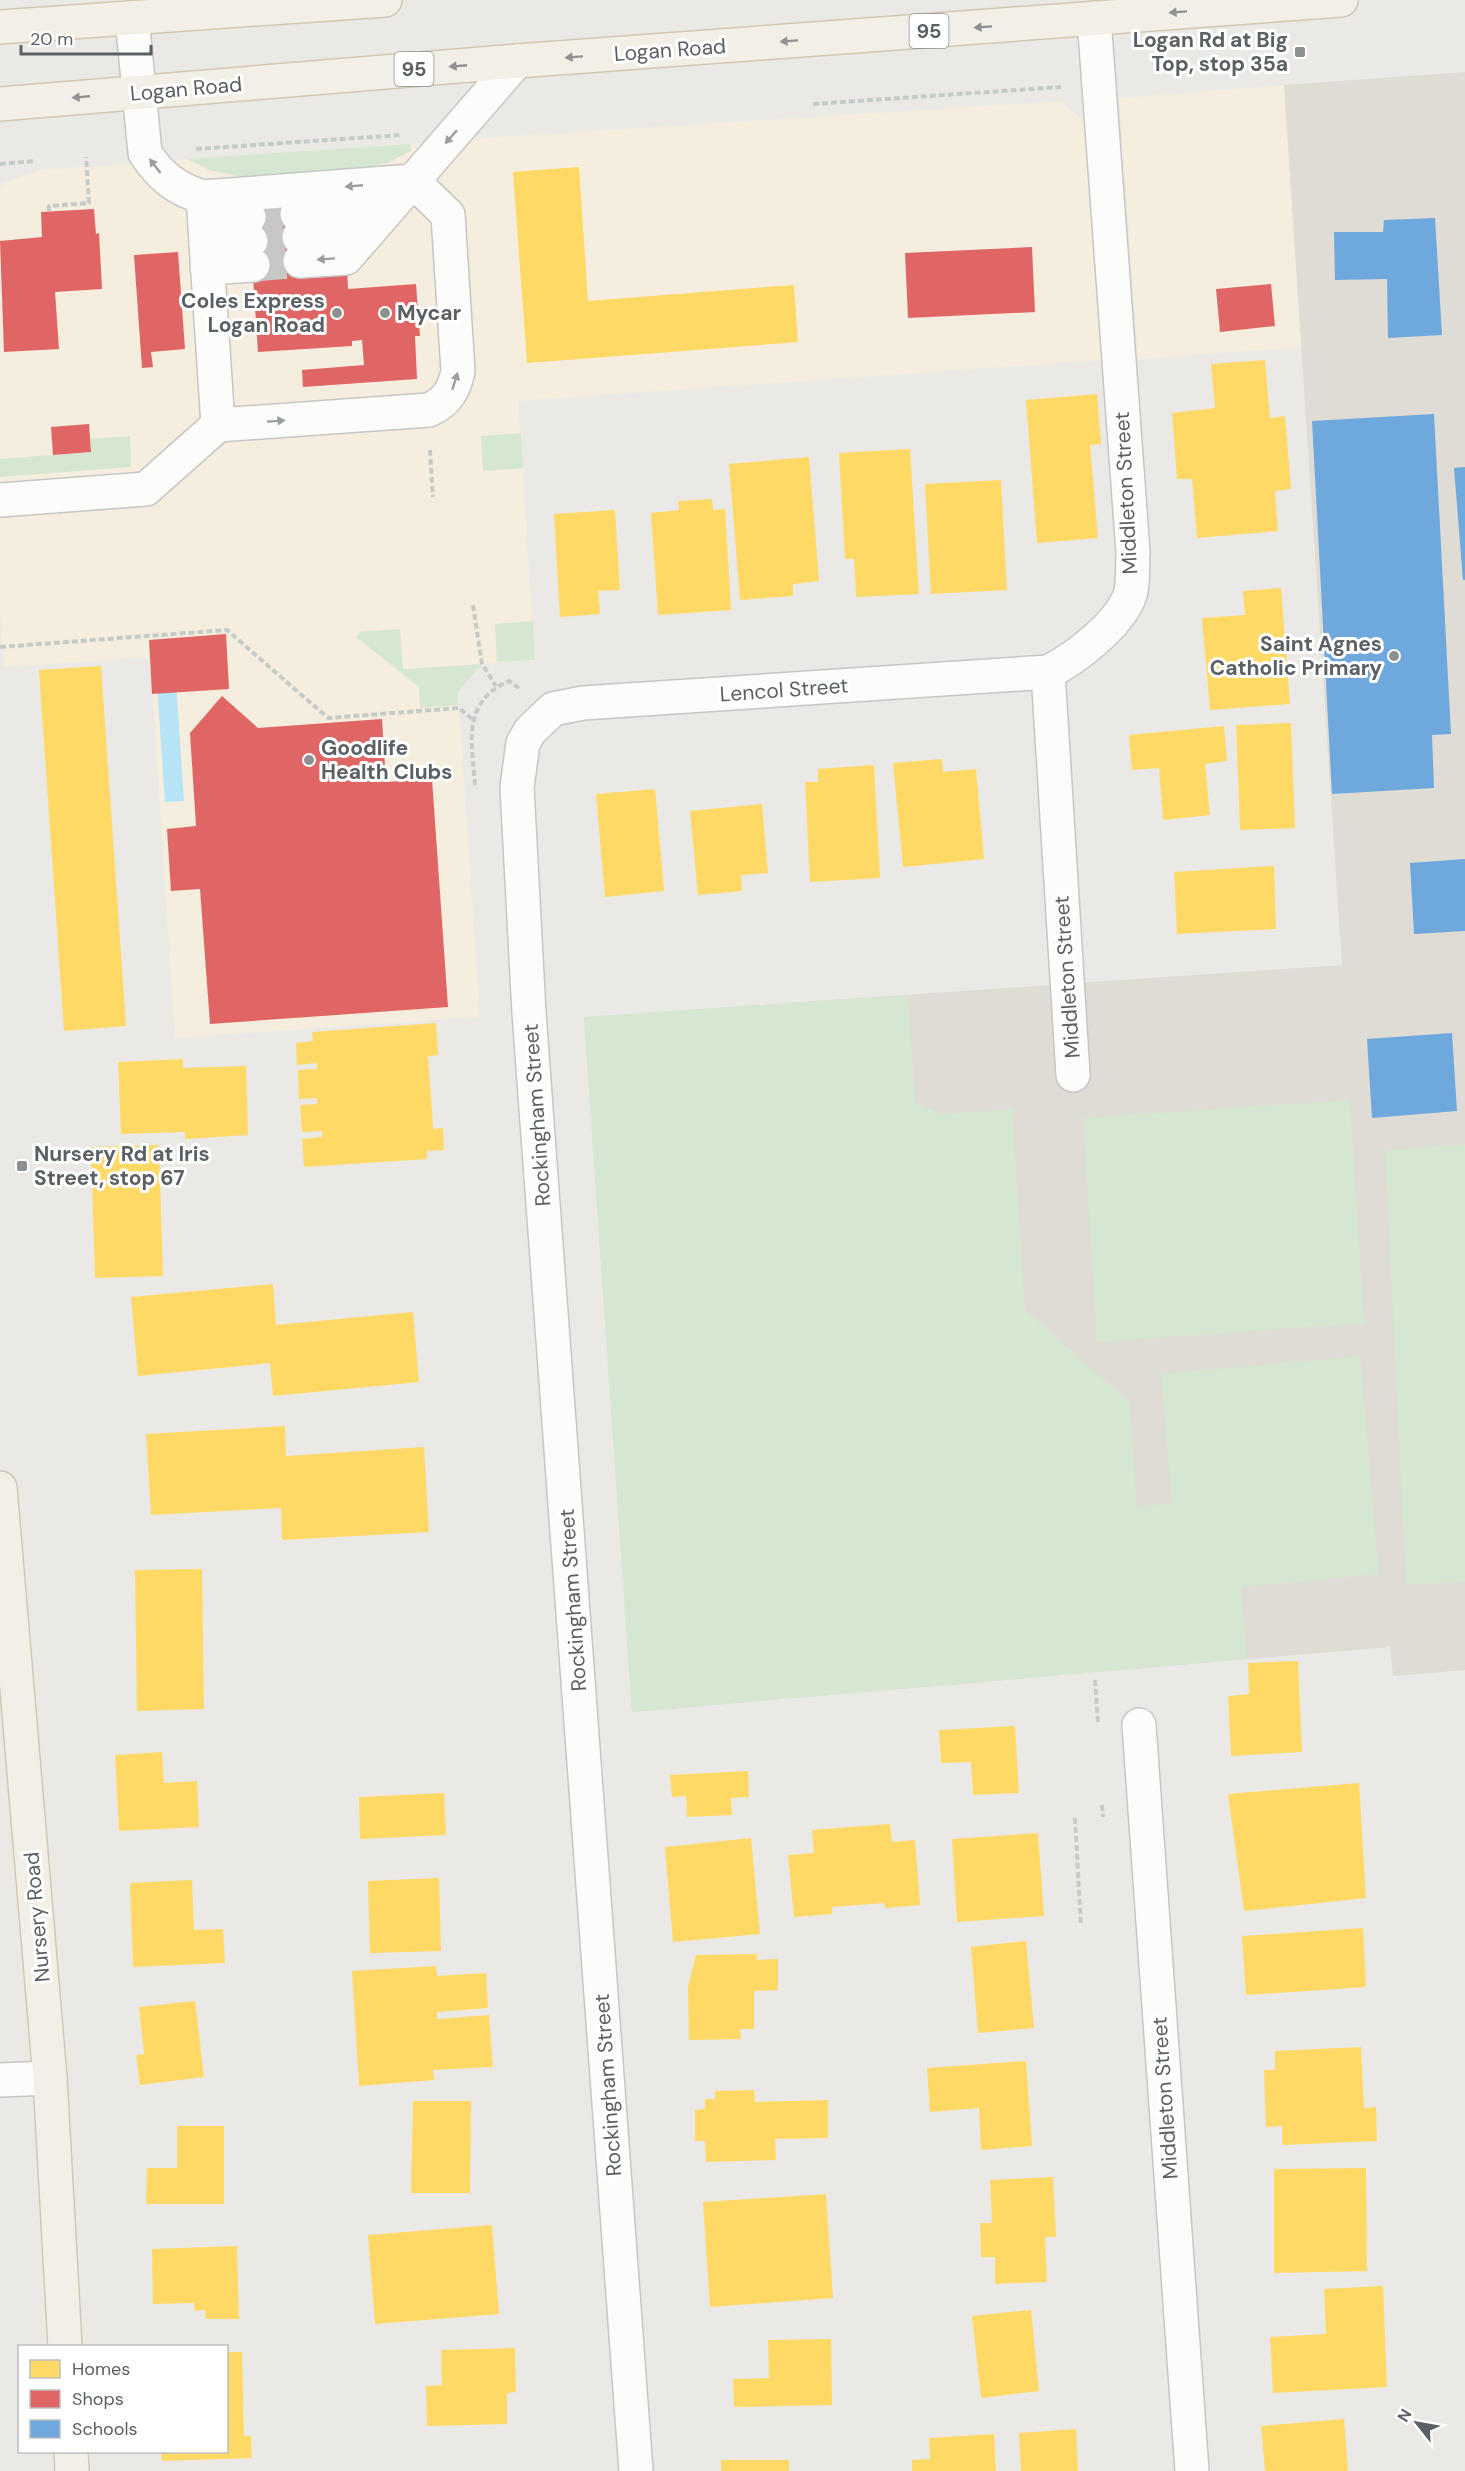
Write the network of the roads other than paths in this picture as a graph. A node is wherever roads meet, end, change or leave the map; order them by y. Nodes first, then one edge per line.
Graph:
1 (22, 0) edge
2 (385, 0) edge
3 (1341, 0) edge
4 (132, 18) junction
5 (1094, 18) junction
6 (47, 24) junction
7 (0, 27) edge
8 (517, 61) junction
9 (139, 93) junction
10 (0, 104) edge
11 (412, 181) junction
12 (390, 207) junction
13 (205, 232) junction
14 (218, 425) junction
15 (0, 500) edge
16 (1048, 672) junction
17 (530, 731) joint
18 (1073, 1075) dead end
19 (0, 1488) edge
20 (1138, 1725) dead end
21 (51, 2078) junction
22 (0, 2080) edge
23 (65, 2345) edge
24 (71, 2453) edge
25 (72, 2471) edge
26 (636, 2471) edge
27 (1192, 2471) edge

1 - 6 main road
2 - 4 main road
3 -> 5 main road, Logan Road / 95
4 - 6 main road
4 - 9 street
5 -> 8 main road, Logan Road / 95
5 - 16 street, Middleton Street
6 - 7 main road
8 -> 9 main road, Logan Road / 95
8 -> 11 street
9 -> 10 main road, Logan Road / 95
13 -> 9 street
11 - 12 street
11 -> 13 street
14 -> 11 street
12 -> 12 street
13 - 13 street
13 - 14 street
14 - 15 street
16 - 17 street, Lencol Street
16 - 18 street, Middleton Street
17 - 26 street, Rockingham Street
19 - 21 main road, Nursery Road
20 - 27 street, Middleton Street
21 - 22 street
21 - 23 main road, Nursery Road
24 - 25 main road

